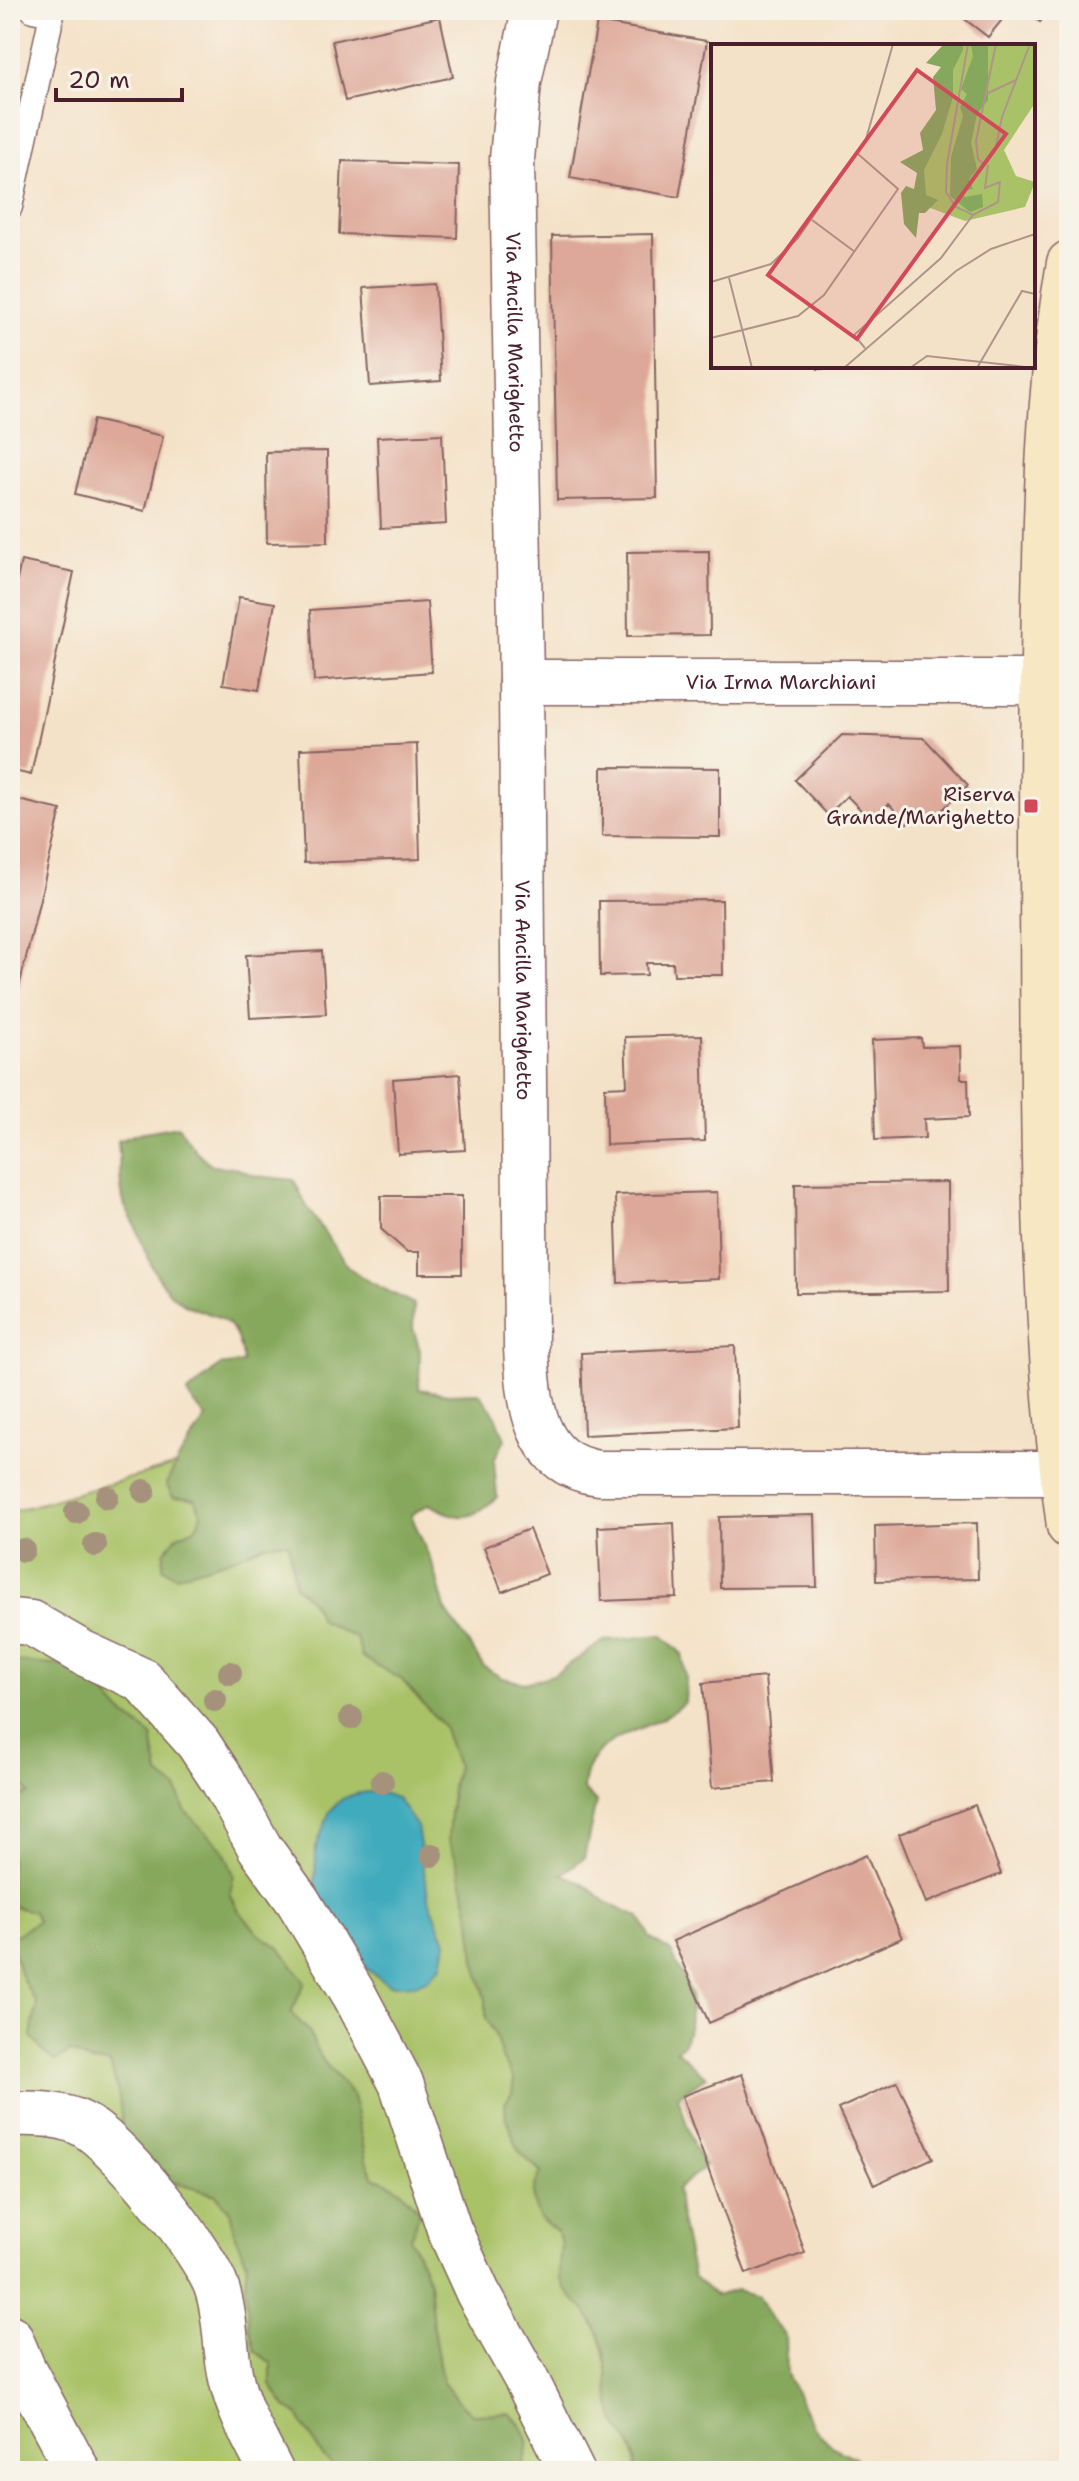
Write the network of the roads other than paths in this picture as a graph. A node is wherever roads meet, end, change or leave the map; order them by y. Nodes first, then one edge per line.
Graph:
1 (33, 10) edge
2 (534, 10) edge
3 (10, 207) edge
4 (1069, 263) edge
5 (521, 682) junction
6 (1042, 682) junction
7 (1063, 1473) junction
8 (1069, 1526) edge
9 (10, 1621) edge
10 (10, 2114) edge
11 (10, 2337) edge
12 (78, 2471) edge
13 (271, 2471) edge
14 (572, 2471) edge

1 - 3 lane
2 - 5 street, Via Ancilla Marighetto
4 - 6 street
5 - 6 street, Via Irma Marchiani
5 - 7 street, Via Ancilla Marighetto
6 - 7 street
7 - 8 street
9 - 14 street
10 - 13 street
11 - 12 street

